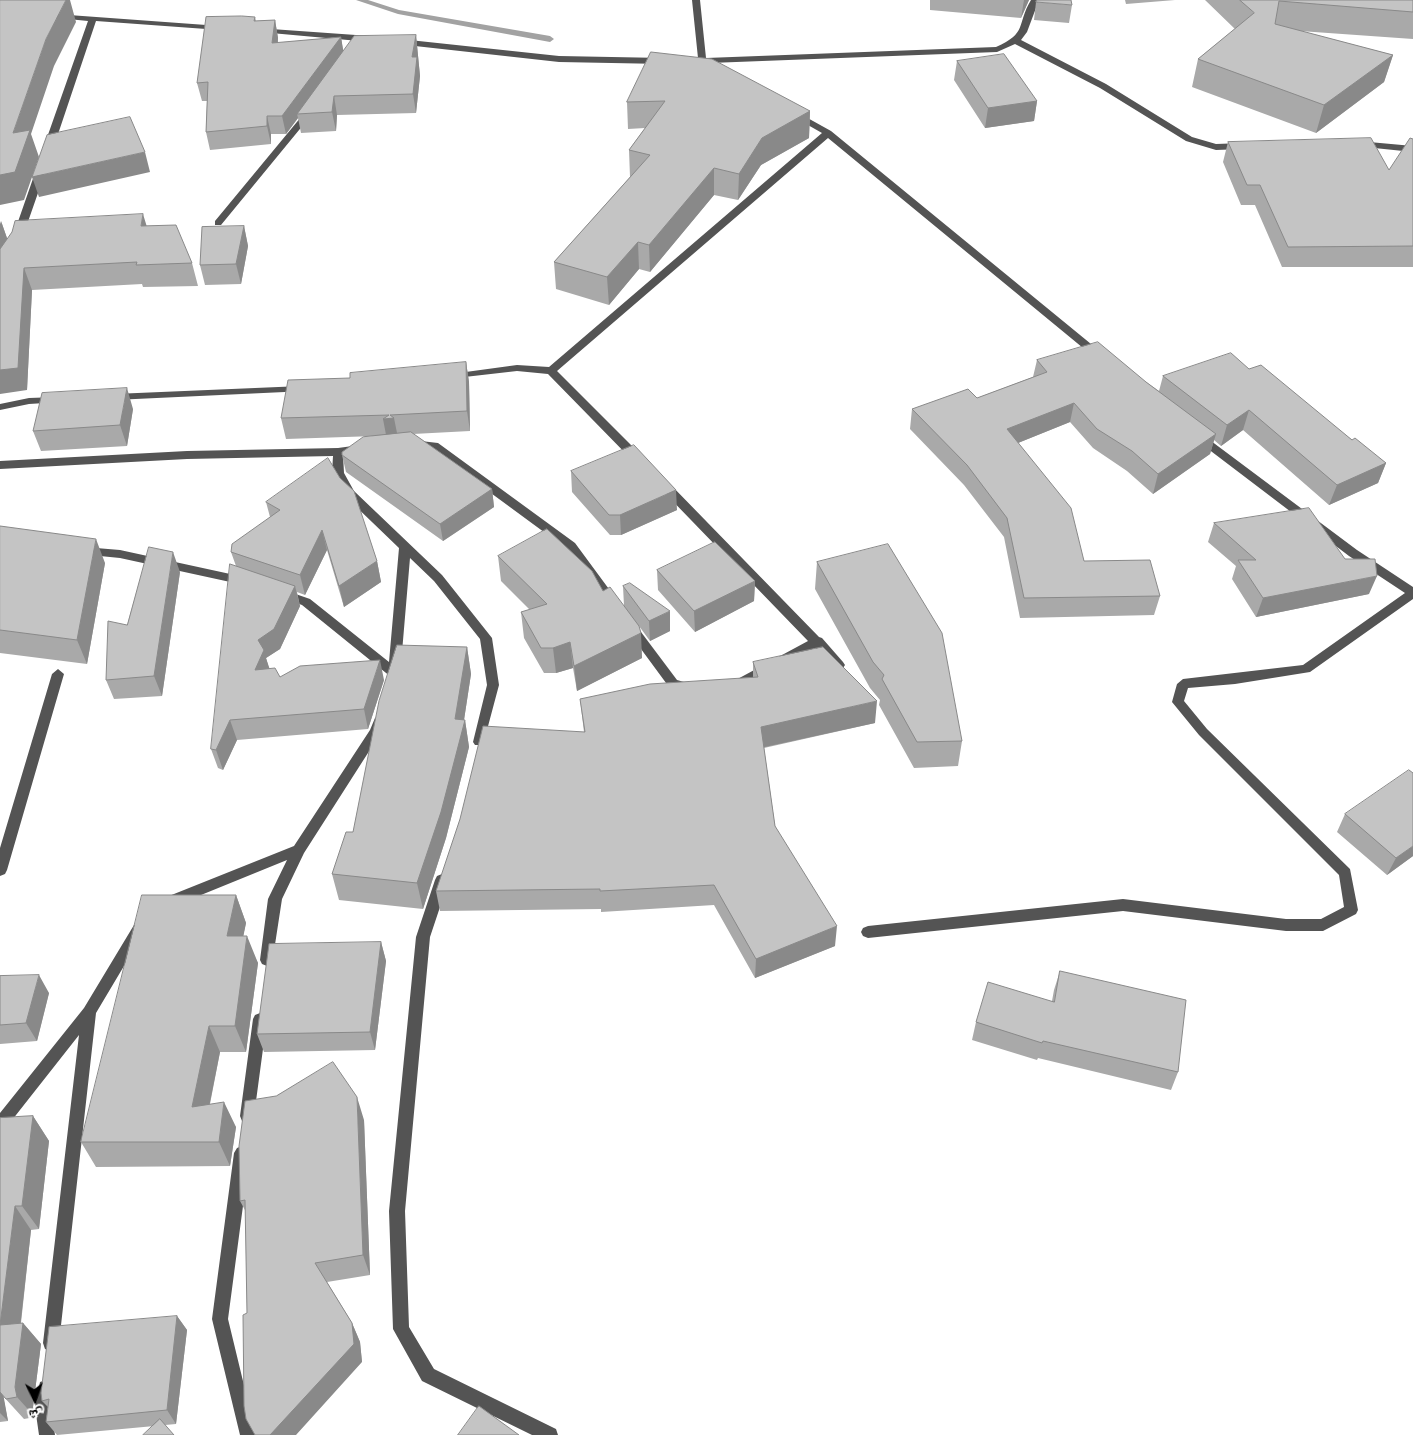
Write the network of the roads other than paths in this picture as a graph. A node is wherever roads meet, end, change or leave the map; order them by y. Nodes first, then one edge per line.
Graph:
1 (696, 0) edge
2 (1035, 0) edge
3 (46, 15) edge
4 (93, 18) junction
5 (228, 28) edge
6 (247, 30) edge
7 (383, 40) edge
8 (393, 41) edge
9 (1016, 41) junction
10 (673, 61) edge
11 (683, 61) edge
12 (702, 61) junction
13 (718, 71) edge
14 (313, 107) edge
15 (786, 109) edge
16 (828, 133) junction
17 (1345, 145) edge
18 (1256, 146) edge
19 (1413, 149) edge
20 (218, 223) dead end
21 (16, 243) edge
22 (1109, 364) edge
23 (551, 371) junction
24 (439, 378) edge
25 (313, 389) edge
26 (99, 398) edge
27 (69, 399) edge
28 (0, 407) edge
29 (1193, 432) edge
30 (395, 444) edge
31 (376, 447) edge
32 (338, 452) junction
33 (0, 465) edge
34 (405, 547) junction
35 (72, 550) edge
36 (253, 584) edge
37 (271, 590) edge
38 (1413, 593) edge
39 (818, 641) junction
40 (58, 674) dead end
41 (395, 674) junction
42 (849, 675) edge
43 (721, 689) edge
44 (389, 690) edge
45 (702, 690) edge
46 (384, 707) edge
47 (476, 753) edge
48 (299, 850) junction
49 (446, 866) edge
50 (0, 870) edge
51 (868, 932) dead end
52 (265, 977) edge
53 (261, 1007) edge
54 (89, 1012) junction
55 (0, 1124) edge
56 (47, 1435) edge
57 (248, 1435) edge
58 (550, 1435) edge

1 - 12 street
2 - 9 street
3 - 4 street
4 - 5 street
4 - 21 street
6 - 7 street
8 - 10 street
9 - 12 street
9 - 18 street
11 - 12 street
12 - 13 street
14 - 20 street
15 - 16 street
16 - 22 street
16 - 23 street
17 - 19 street
23 - 24 street
23 - 39 street
25 - 26 street
27 - 28 street
29 - 38 street
30 - 45 street
31 - 32 street
32 - 33 street
32 - 34 street
34 - 41 street
34 - 47 street
35 - 36 street
37 - 41 street
38 - 51 street
39 - 42 street
39 - 43 street
40 - 50 street
41 - 44 street
46 - 48 street
48 - 52 street
48 - 54 street
49 - 58 street
53 - 57 street
54 - 55 street
54 - 56 street

